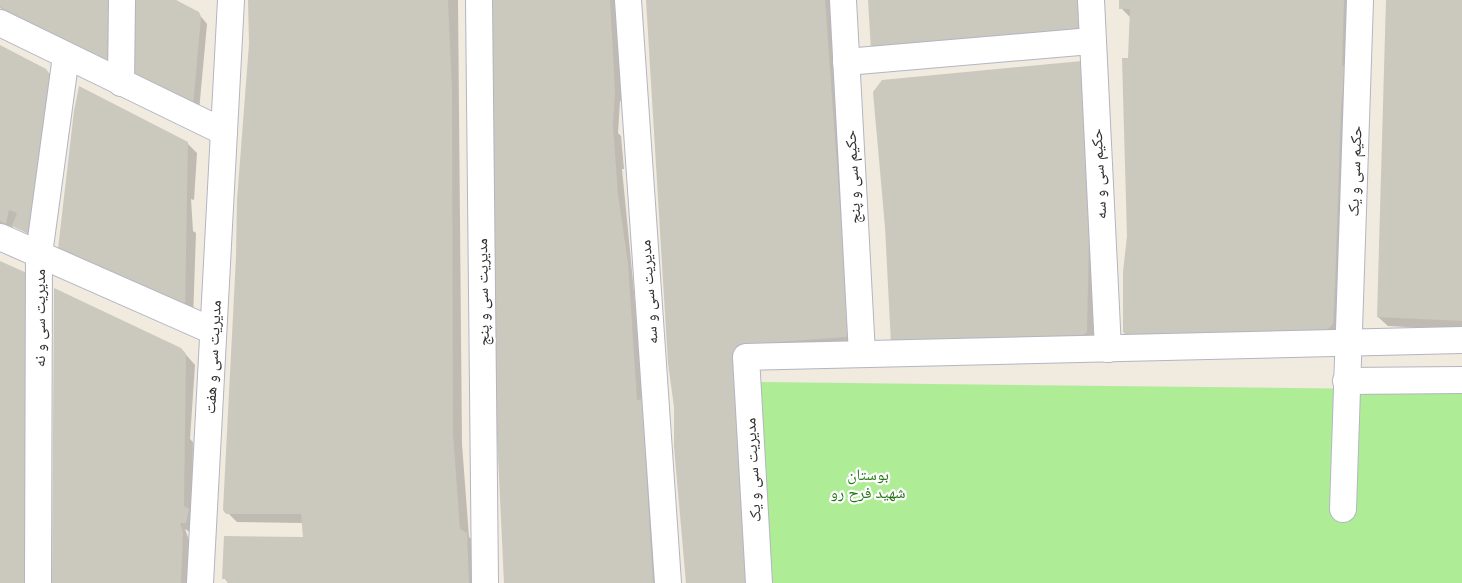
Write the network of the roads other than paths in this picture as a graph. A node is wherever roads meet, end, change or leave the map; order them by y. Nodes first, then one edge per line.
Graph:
1 (122, 0) edge
2 (231, 0) edge
3 (479, 0) edge
4 (628, 0) edge
5 (843, 0) edge
6 (1091, 0) edge
7 (1360, 0) edge
8 (0, 23) edge
9 (1091, 41) junction
10 (66, 56) junction
11 (846, 62) junction
12 (121, 83) junction
13 (224, 132) junction
14 (0, 237) edge
15 (39, 254) junction
16 (213, 331) junction
17 (1462, 340) edge
18 (1347, 342) junction
19 (1108, 349) junction
20 (862, 354) junction
21 (1462, 380) edge
22 (1346, 381) junction
23 (1343, 509) dead end
24 (38, 583) edge
25 (200, 583) edge
26 (485, 583) edge
27 (668, 583) edge
28 (759, 583) edge

1 - 12 street
2 - 13 street, مدیریت سی و هفت
3 - 26 street, مدیریت سی و پنج
4 - 27 street, مدیریت سی و سه
5 - 11 street, حکیم سی و پنج
6 - 9 street, حکیم سی و سه
7 - 18 street, حکیم سی و یک
8 - 10 street
9 - 11 street
9 - 19 street, حکیم سی و سه
10 - 12 street
10 - 15 street, مدیریت سی و نه
11 - 20 street, حکیم سی و پنج
12 - 13 street
13 - 16 street, مدیریت سی و هفت
14 - 15 street
15 - 16 street
15 - 24 street, مدیریت سی و نه
16 - 25 street, مدیریت سی و هفت
17 - 18 street
18 - 19 street
18 - 22 street, حکیم سی و یک
19 - 20 street
20 - 28 street, مدیریت سی و یک
21 - 22 street
22 - 23 street, حکیم سی و یک

